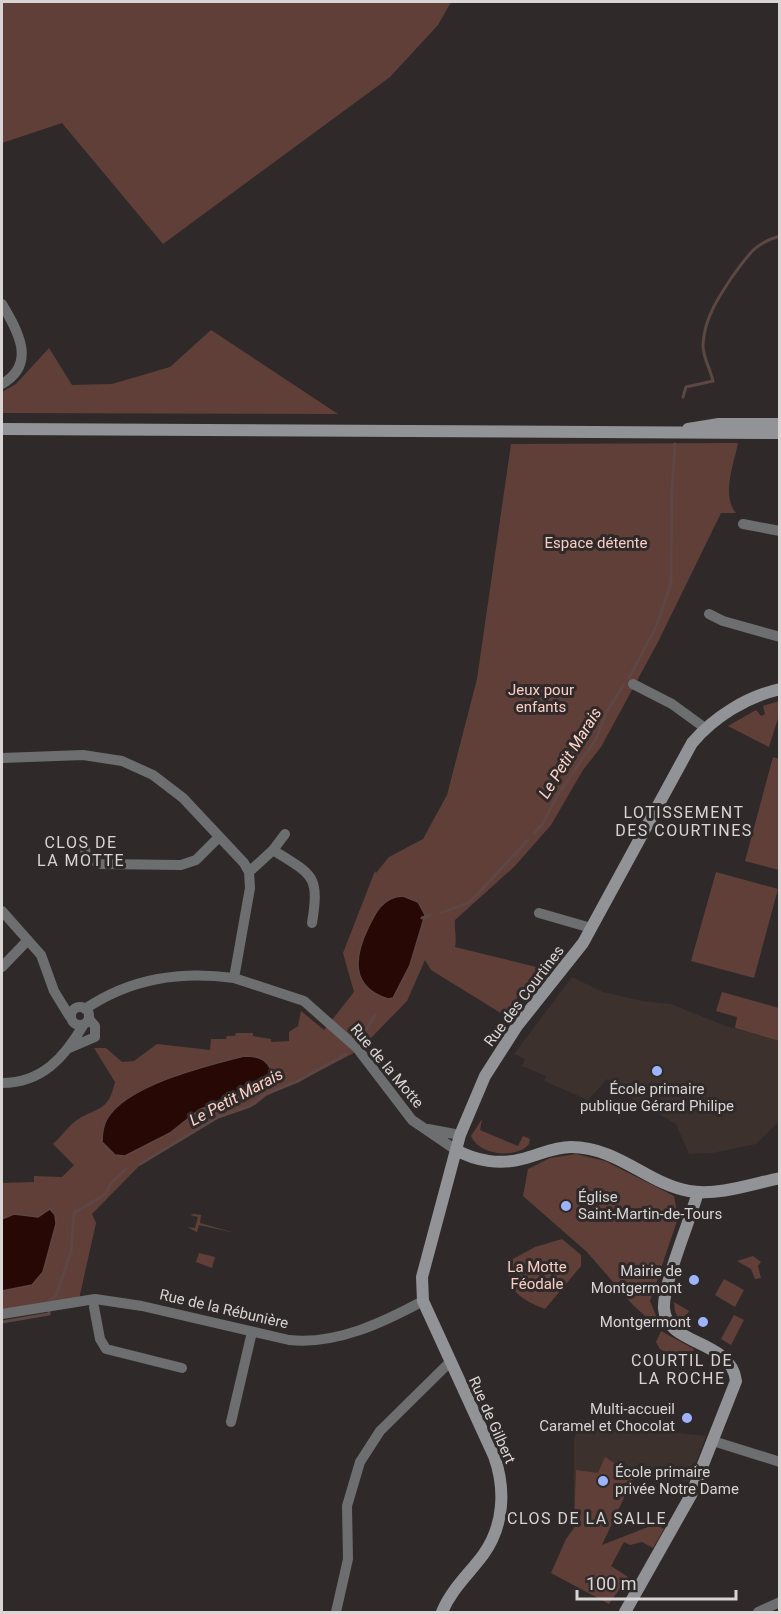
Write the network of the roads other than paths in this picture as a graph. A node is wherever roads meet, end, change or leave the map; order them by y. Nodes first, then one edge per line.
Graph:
1 (2, 304) edge
2 (2, 384) edge
3 (780, 424) edge
4 (2, 429) edge
5 (685, 430) junction
6 (780, 433) edge
7 (743, 524) dead end
8 (780, 531) edge
9 (709, 614) dead end
10 (780, 637) edge
11 (633, 684) dead end
12 (780, 689) edge
13 (705, 728) junction
14 (2, 758) edge
15 (285, 834) dead end
16 (219, 837) junction
17 (84, 842) dead end
18 (273, 850) junction
19 (249, 872) junction
20 (2, 910) edge
21 (539, 913) dead end
22 (312, 922) dead end
23 (591, 928) junction
24 (28, 940) junction
25 (2, 967) edge
26 (234, 978) junction
27 (54, 991) junction
28 (85, 1015) junction
29 (71, 1018) junction
30 (67, 1049) junction
31 (2, 1083) edge
32 (425, 1128) junction
33 (460, 1135) junction
34 (456, 1150) junction
35 (780, 1179) edge
36 (698, 1192) junction
37 (423, 1301) junction
38 (94, 1307) dead end
39 (2, 1314) edge
40 (252, 1332) junction
41 (450, 1362) junction
42 (182, 1368) dead end
43 (231, 1422) dead end
44 (713, 1442) junction
45 (780, 1462) edge
46 (780, 1602) edge
47 (336, 1612) edge
48 (442, 1612) edge
49 (625, 1612) edge
50 (758, 1612) edge

1 - 2 street
3 - 5 street
4 - 5 street
5 - 6 street
7 - 8 street
9 - 10 street
11 - 13 street
12 - 13 street, Rue des Courtines
13 - 23 street, Rue des Courtines
14 - 16 street
15 - 18 street
16 - 17 street
16 - 19 street
18 - 19 street
18 - 22 street
19 - 26 street
20 - 24 street
21 - 23 street
23 - 33 street, Rue des Courtines
24 - 25 street
24 - 27 street
26 - 28 street, Rue de la Motte
26 - 32 street, Rue de la Motte
27 - 28 street
27 - 29 street
28 - 29 street
28 - 29 street
28 - 30 street
28 - 30 street
29 - 30 street
30 - 31 street
32 - 33 street, Rue de la Motte
32 - 34 street, Rue de la Motte
33 - 34 street, Rue des Courtines
34 - 36 street
34 - 37 street
35 - 36 street
36 - 44 street
37 - 40 street, Rue de la Rébunière
37 - 41 street, Rue de Gilbert
38 - 42 street
39 - 40 street, Rue de la Rébunière
40 - 43 street
41 - 47 street
41 - 48 street, Rue de Gilbert
44 - 45 street
44 - 49 street
46 - 50 street

